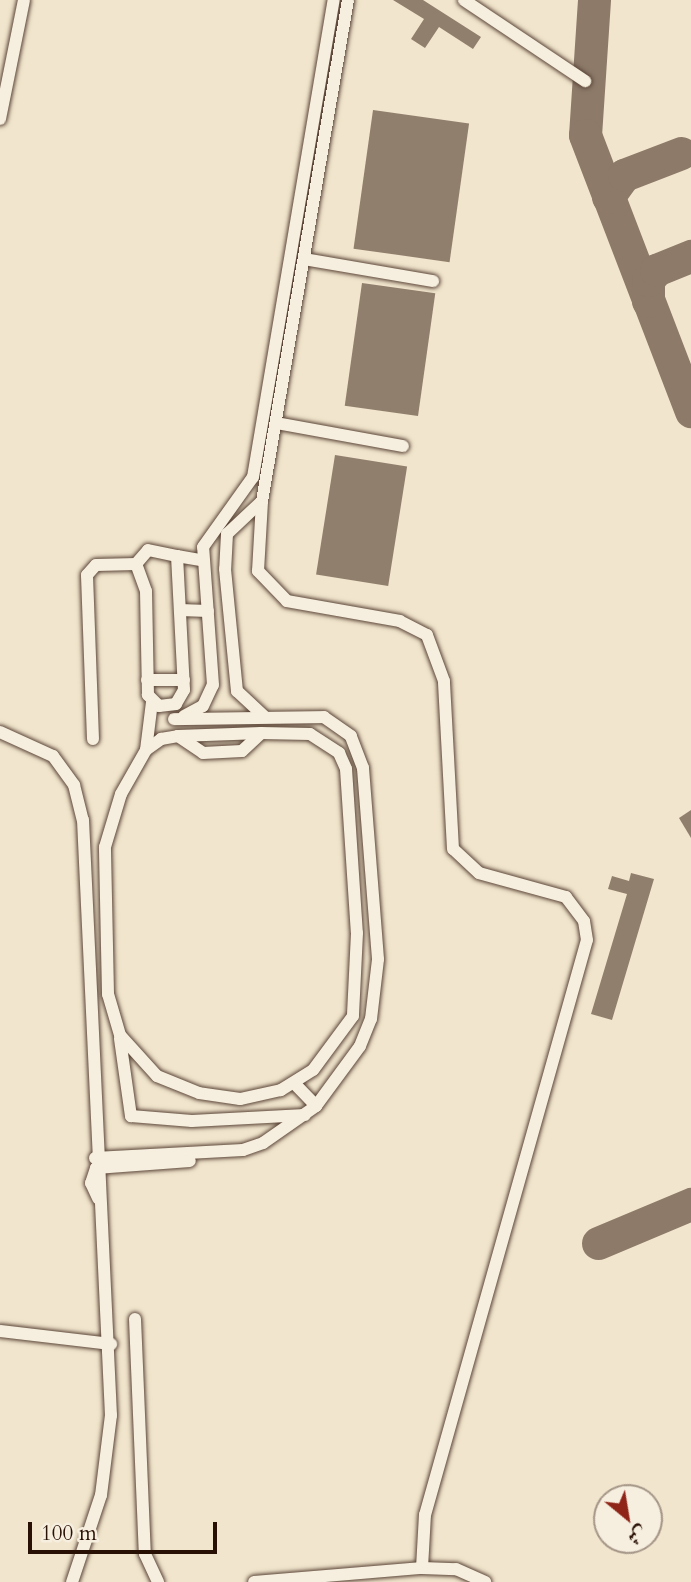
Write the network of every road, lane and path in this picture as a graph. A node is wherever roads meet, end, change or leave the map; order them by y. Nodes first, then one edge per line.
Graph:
1 (24, 0) edge
2 (334, 0) edge
3 (348, 0) edge
4 (464, 0) edge
5 (585, 81) dead end
6 (0, 119) edge
7 (304, 259) junction
8 (433, 281) dead end
9 (276, 423) junction
10 (403, 446) dead end
11 (262, 501) junction
12 (177, 556) junction
13 (204, 561) junction
14 (136, 564) junction
15 (180, 610) junction
16 (208, 611) junction
17 (147, 680) junction
18 (184, 680) junction
19 (152, 702) junction
20 (176, 704) junction
21 (265, 717) junction
22 (288, 717) junction
23 (174, 719) junction
24 (0, 732) edge
25 (288, 733) junction
26 (176, 736) junction
27 (93, 739) dead end
28 (146, 750) junction
29 (371, 857) junction
30 (351, 858) junction
31 (353, 1016) junction
32 (371, 1019) junction
33 (120, 1035) junction
34 (295, 1083) junction
35 (316, 1106) junction
36 (305, 1115) junction
37 (95, 1163) junction
38 (135, 1319) dead end
39 (0, 1331) edge
40 (111, 1344) junction
41 (422, 1568) junction
42 (72, 1582) edge
43 (158, 1582) edge
44 (254, 1582) edge
45 (485, 1582) edge

1 - 6 street
2 - 13 street
3 - 7 street
4 - 5 street
7 - 8 street
7 - 9 street
9 - 10 street
9 - 11 street
11 - 21 street
11 - 41 street
12 - 13 street
12 - 14 street
12 - 15 street
13 - 16 street
14 - 17 street
14 - 27 street
15 - 16 street
15 - 18 street
16 - 23 street
17 - 18 street
17 - 19 street
18 - 20 street
19 - 20 street
19 - 28 street
20 - 23 street
21 - 22 street
21 - 23 street
22 - 25 street
22 - 29 street
23 - 26 street
24 - 37 street
25 - 26 street
25 - 30 street
26 - 28 street
28 - 33 street
29 - 30 street
29 - 32 street
30 - 31 street
31 - 32 street
31 - 34 street
32 - 35 street
33 - 34 street
33 - 36 street
34 - 35 street
35 - 36 street
36 - 37 street
37 - 40 street
38 - 43 street
39 - 40 street
40 - 42 street
41 - 44 street
41 - 45 street

